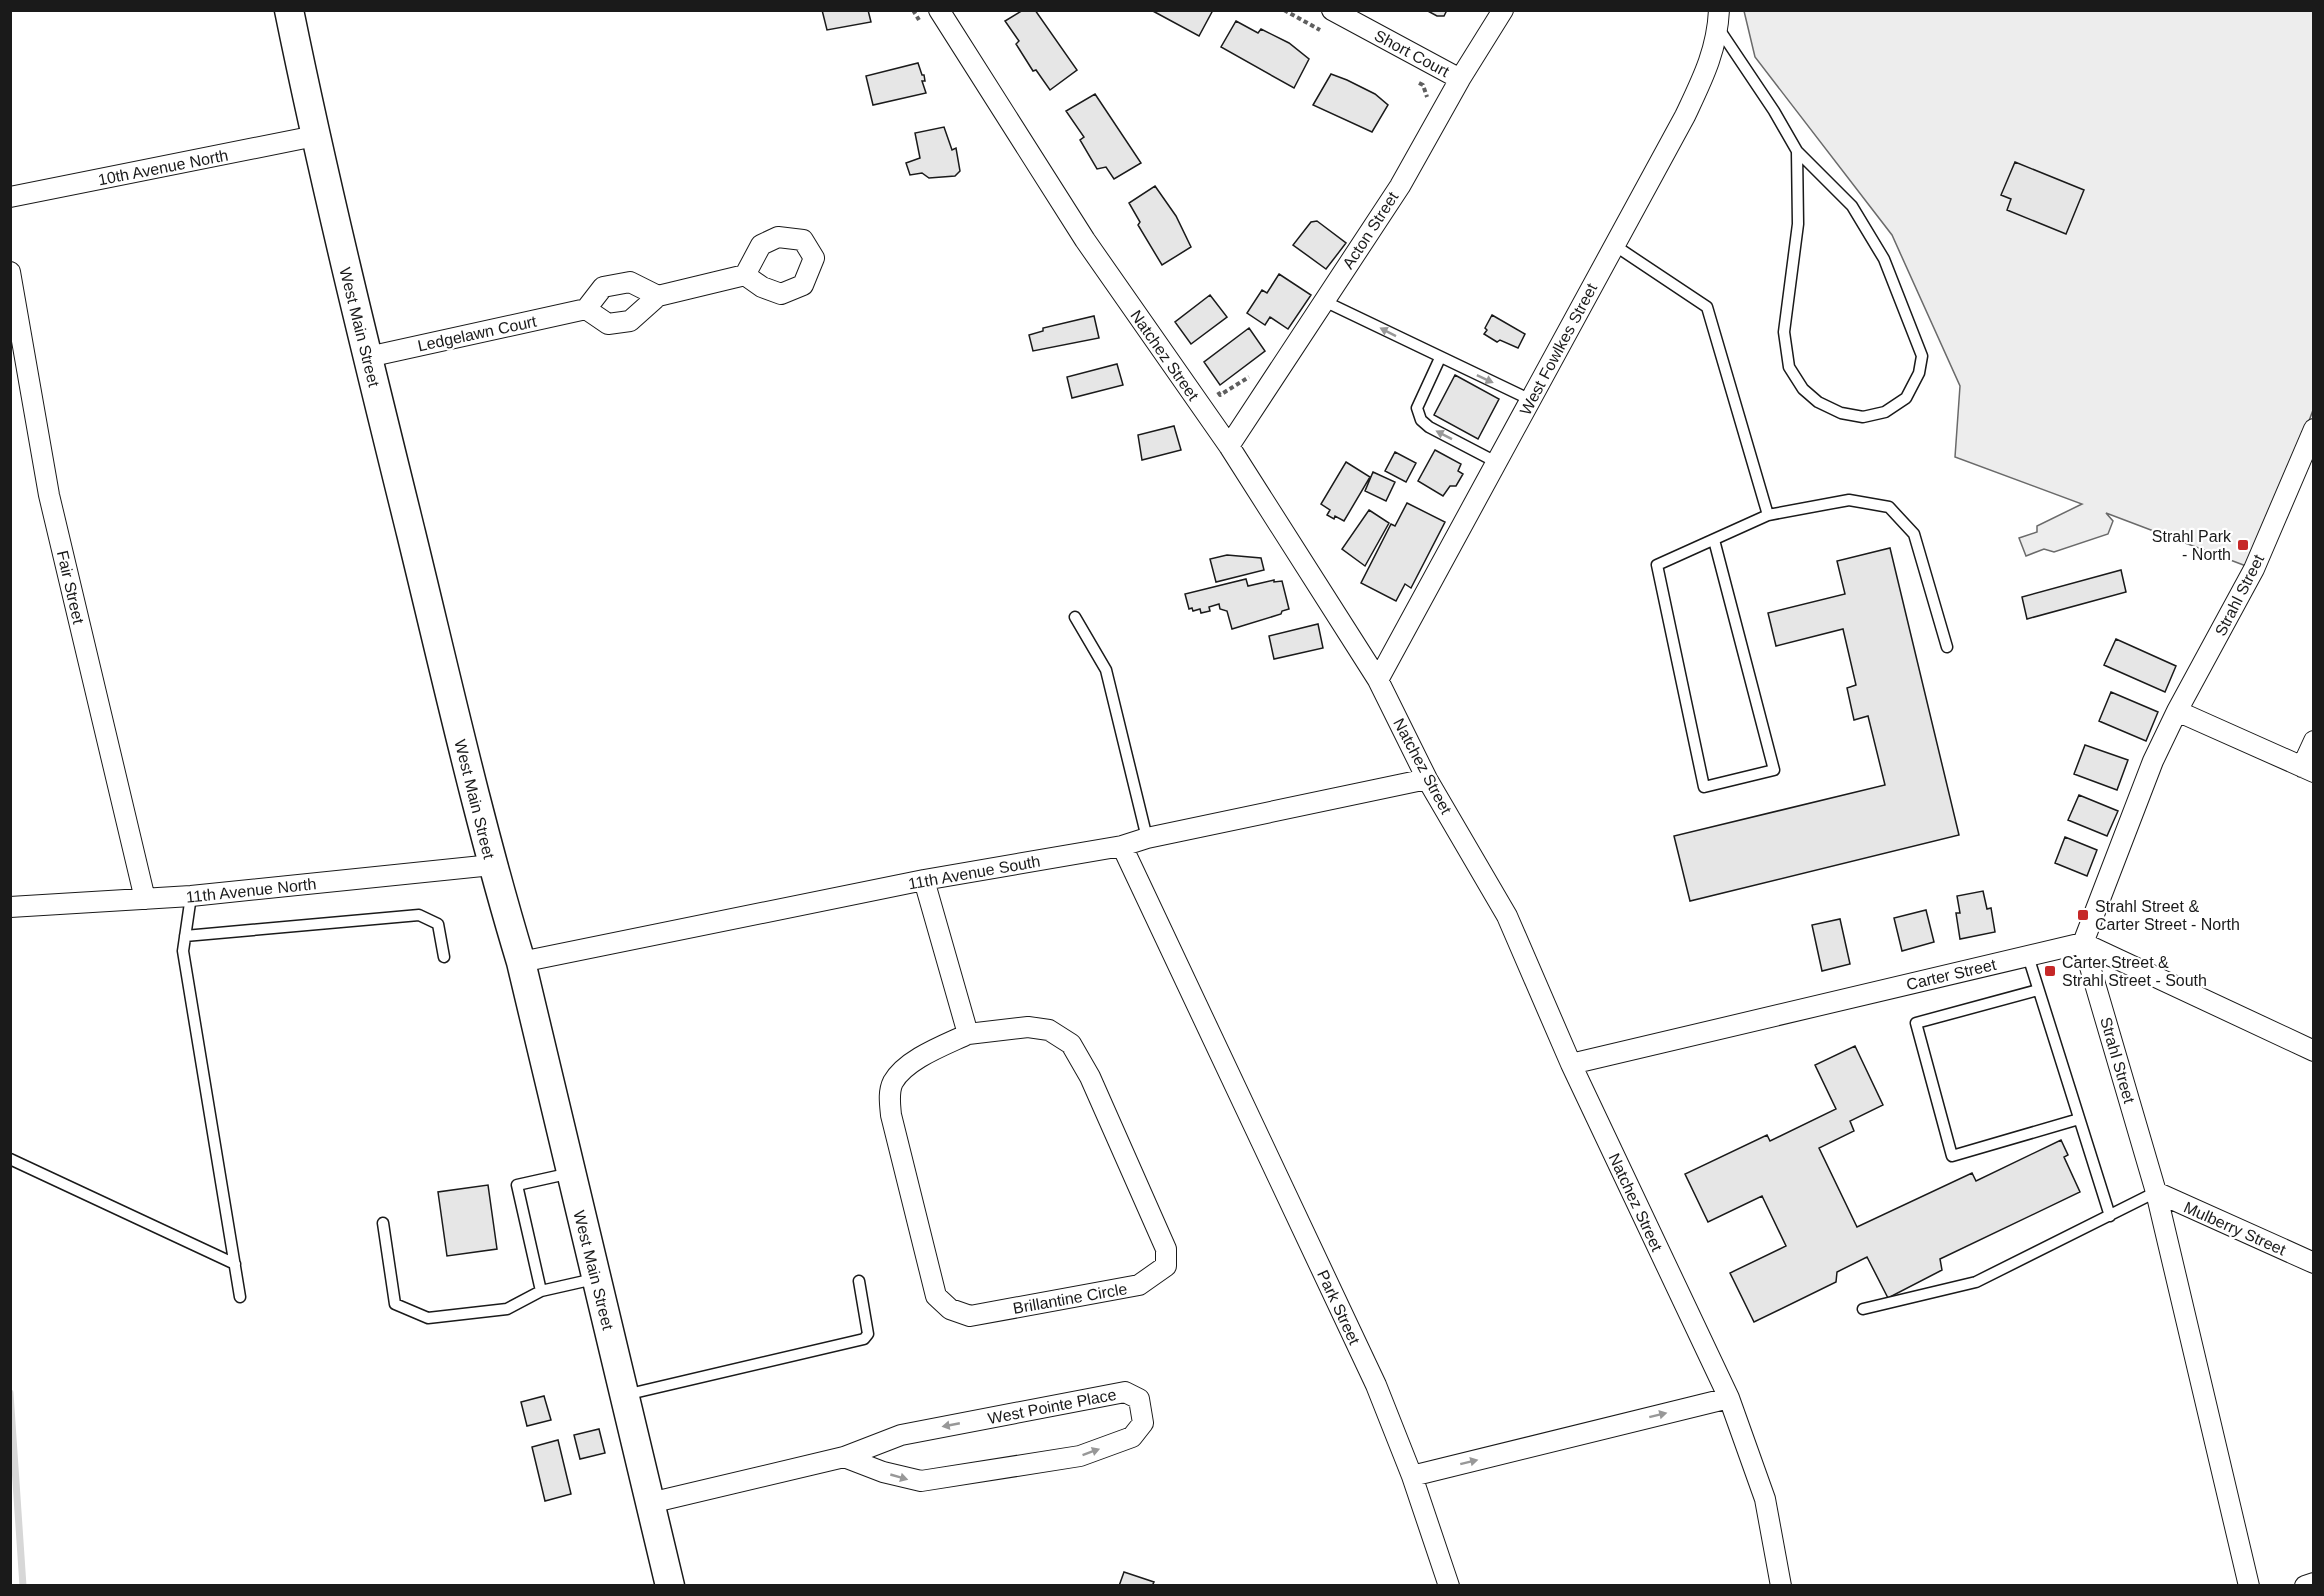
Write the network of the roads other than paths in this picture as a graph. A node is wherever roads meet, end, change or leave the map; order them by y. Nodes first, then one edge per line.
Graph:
1 (289, 10) edge
2 (939, 10) edge
3 (1332, 10) edge
4 (1503, 10) edge
5 (1719, 20) edge
6 (1460, 79) junction
7 (315, 136) junction
8 (1797, 151) junction
9 (10, 197) edge
10 (1614, 245) junction
11 (10, 272) edge
12 (745, 275) dead end
13 (658, 296) junction
14 (1324, 301) junction
15 (586, 309) junction
16 (14, 312) edge
17 (368, 357) junction
18 (1440, 358) junction
19 (1531, 400) junction
20 (2313, 434) edge
21 (1229, 446) junction
22 (1496, 462) junction
23 (1768, 515) junction
24 (1714, 540) junction
25 (1075, 617) dead end
26 (1947, 647) dead end
27 (1378, 680) junction
28 (2177, 711) junction
29 (2313, 741) edge
30 (2308, 769) edge
31 (1427, 779) junction
32 (1147, 838) junction
33 (1122, 846) junction
34 (492, 866) junction
35 (924, 880) junction
36 (192, 896) junction
37 (145, 899) junction
38 (10, 907) edge
39 (185, 936) junction
40 (2083, 943) junction
41 (2028, 956) junction
42 (444, 957) dead end
43 (521, 962) junction
44 (2038, 990) junction
45 (968, 1034) junction
46 (2313, 1051) edge
47 (1571, 1064) junction
48 (2079, 1119) junction
49 (10, 1159) edge
50 (571, 1172) junction
51 (2156, 1192) junction
52 (2110, 1216) junction
53 (383, 1223) dead end
54 (2313, 1263) edge
55 (235, 1264) junction
56 (596, 1278) junction
57 (859, 1281) dead end
58 (541, 1291) junction
59 (240, 1297) dead end
60 (1863, 1309) dead end
61 (624, 1395) junction
62 (1729, 1398) junction
63 (844, 1456) junction
64 (1412, 1476) junction
65 (650, 1503) junction
66 (2313, 1583) edge
67 (670, 1586) edge
68 (1449, 1586) edge
69 (1781, 1586) edge
70 (2249, 1586) edge
71 (2305, 1586) edge

1 - 7 main road, West Main Street
2 - 21 street, Natchez Street
3 - 6 street, Short Court
4 - 6 street, Acton Street
5 - 8 lane
5 - 10 street, West Fowlkes Street
6 - 14 street, Acton Street
7 - 9 street, 10th Avenue North
7 - 17 main road, West Main Street
8 - 8 lane
10 - 19 street, West Fowlkes Street
10 - 23 lane
11 - 16 street, Fair Street
12 - 13 street
13 - 15 street
13 - 15 street
18 -> 14 lane
14 - 21 street, Acton Street
15 - 17 street, Ledgelawn Court
16 - 37 street, Fair Street
17 - 34 main road, West Main Street
18 -> 19 lane
22 -> 18 lane
19 - 22 street, West Fowlkes Street
20 - 28 street, Strahl Street
21 - 27 street, Natchez Street
22 - 27 street, West Fowlkes Street
23 - 24 lane
23 - 26 lane
24 - 24 lane
25 - 32 lane
27 - 31 street, Natchez Street
28 - 30 street
28 - 40 street, Strahl Street
29 - 30 street
31 - 32 street, 11th Avenue South
31 - 47 street, Natchez Street
32 - 33 street, 11th Avenue South
33 - 35 street, 11th Avenue South
33 - 64 street, Park Street
34 - 36 street, 11th Avenue North
34 - 43 main road, West Main Street
35 - 43 street, 11th Avenue South
35 - 45 street
36 - 37 street, 11th Avenue North
36 - 39 lane
37 - 38 street, 11th Avenue North
39 - 42 lane
39 - 55 lane
40 - 41 street, Carter Street
40 - 46 street
40 - 51 street, Strahl Street
41 - 44 lane
41 - 47 street, Carter Street
43 - 50 main road, West Main Street
44 - 48 lane
44 - 48 lane
45 - 45 street, Brillantine Circle
47 - 62 street, Natchez Street
48 - 52 lane
49 - 55 lane
50 - 56 main road, West Main Street
50 - 58 lane
51 - 52 lane
51 - 54 street, Mulberry Street
51 - 70 street, Strahl Street
52 - 60 lane
53 - 58 lane
55 - 59 lane
56 - 58 lane
56 - 61 main road, West Main Street
57 - 61 lane
61 - 65 main road, West Main Street
64 -> 62 street
62 - 69 street, Natchez Street
63 -> 63 street, West Pointe Place
63 - 65 street, West Pointe Place
64 - 68 street, Park Street
65 - 67 main road, West Main Street
66 - 71 street

